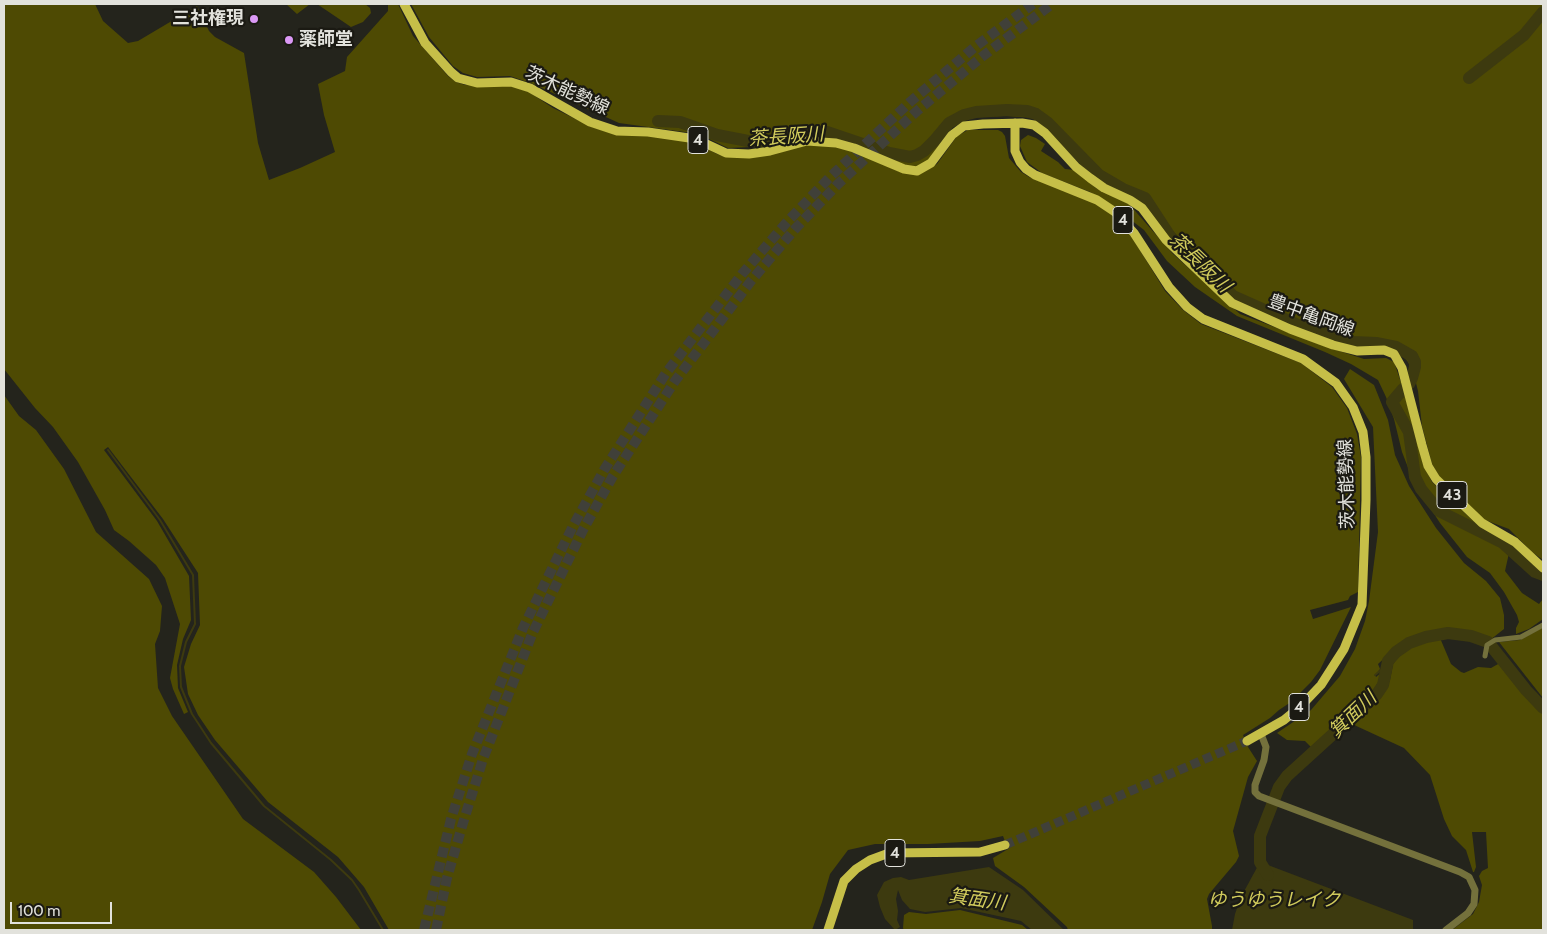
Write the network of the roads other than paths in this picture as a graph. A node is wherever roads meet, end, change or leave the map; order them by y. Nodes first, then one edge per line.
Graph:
1 (404, 4) edge
2 (1015, 124) junction
3 (1543, 568) edge
4 (1543, 625) edge
5 (1484, 656) dead end
6 (1263, 733) junction
7 (1247, 741) tunnel mouth
8 (1005, 845) tunnel mouth
9 (828, 930) edge
10 (1446, 930) edge

1 - 2 main road, 茨木能勢線 / 4
2 - 3 main road, 豊中亀岡線 / 43
2 - 6 main road, 茨木能勢線 / 4
4 - 5 street
6 - 7 main road, 茨木能勢線 / 4
6 - 10 street
8 - 9 main road, 4

